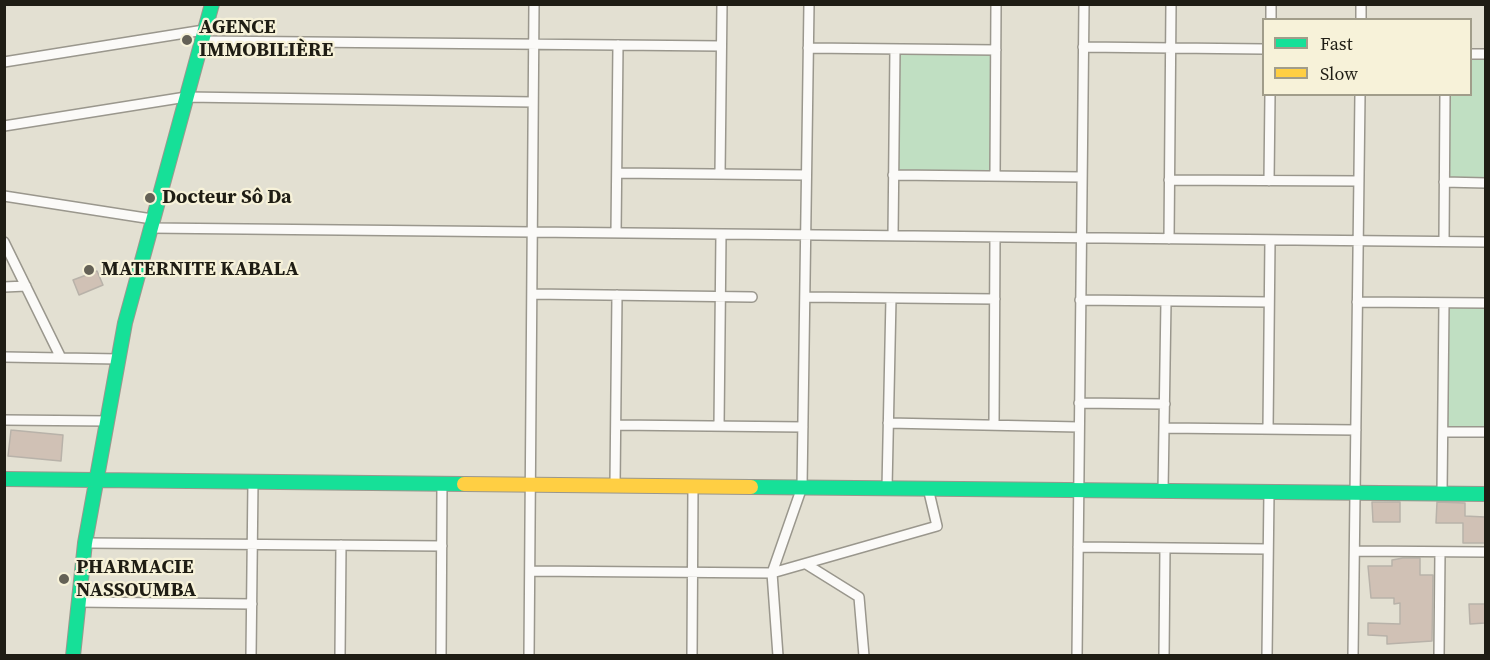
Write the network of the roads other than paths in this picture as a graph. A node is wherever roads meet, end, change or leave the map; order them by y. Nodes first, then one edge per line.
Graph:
1 (212, 4) edge
2 (534, 4) edge
3 (722, 4) edge
4 (809, 4) edge
5 (996, 4) edge
6 (1084, 4) edge
7 (1171, 4) edge
8 (203, 35) junction
9 (534, 44) junction
10 (618, 45) junction
11 (721, 46) junction
12 (1083, 47) junction
13 (808, 48) junction
14 (1171, 48) junction
15 (895, 49) junction
16 (1262, 49) edge
17 (996, 50) junction
18 (4, 62) edge
19 (1270, 96) edge
20 (1360, 96) edge
21 (1445, 96) edge
22 (186, 97) junction
23 (533, 102) junction
24 (4, 126) edge
25 (617, 173) junction
26 (720, 174) junction
27 (806, 175) junction
28 (893, 175) junction
29 (995, 176) junction
30 (1082, 177) junction
31 (1169, 180) junction
32 (1269, 181) junction
33 (1359, 182) junction
34 (1444, 182) junction
35 (1485, 183) edge
36 (4, 196) edge
37 (151, 224) junction
38 (532, 232) junction
39 (616, 233) junction
40 (721, 234) junction
41 (806, 235) junction
42 (892, 236) junction
43 (995, 237) junction
44 (1081, 238) junction
45 (1169, 239) junction
46 (1270, 240) junction
47 (1358, 240) junction
48 (4, 242) edge
49 (1444, 242) junction
50 (1485, 242) edge
51 (26, 286) junction
52 (4, 287) edge
53 (532, 294) junction
54 (617, 295) junction
55 (721, 296) junction
56 (752, 297) dead end
57 (805, 297) junction
58 (891, 298) junction
59 (995, 299) junction
60 (1080, 300) junction
61 (1166, 301) junction
62 (1269, 302) junction
63 (1357, 302) junction
64 (1444, 303) junction
65 (1485, 303) edge
66 (4, 357) edge
67 (61, 358) junction
68 (119, 359) junction
69 (1079, 403) junction
70 (1164, 404) junction
71 (4, 420) edge
72 (108, 421) junction
73 (888, 423) junction
74 (616, 425) junction
75 (993, 425) junction
76 (719, 426) junction
77 (803, 427) junction
78 (1079, 427) junction
79 (1164, 428) junction
80 (1268, 429) junction
81 (1356, 430) junction
82 (1443, 432) junction
83 (1485, 432) edge
84 (4, 479) edge
85 (97, 480) junction
86 (253, 481) junction
87 (442, 483) junction
88 (530, 484) junction
89 (615, 485) junction
90 (693, 486) junction
91 (802, 487) junction
92 (887, 488) junction
93 (928, 488) junction
94 (1078, 490) junction
95 (1163, 491) junction
96 (1269, 492) junction
97 (1355, 493) junction
98 (1442, 494) junction
99 (1485, 494) edge
100 (85, 543) junction
101 (252, 544) junction
102 (341, 545) junction
103 (442, 546) junction
104 (1078, 547) junction
105 (1165, 548) junction
106 (1268, 549) junction
107 (1354, 551) junction
108 (1440, 552) junction
109 (1485, 552) edge
110 (806, 564) junction
111 (530, 572) junction
112 (692, 573) junction
113 (772, 573) junction
114 (77, 602) junction
115 (252, 604) junction
116 (72, 654) edge
117 (251, 656) edge
118 (340, 656) edge
119 (441, 656) edge
120 (529, 656) edge
121 (692, 656) edge
122 (778, 656) edge
123 (864, 656) edge
124 (1077, 656) edge
125 (1164, 656) edge
126 (1267, 656) edge
127 (1353, 656) edge
128 (1439, 656) edge

1 - 8 street
2 - 9 street
3 - 11 street
4 - 13 street
5 - 17 street
6 - 12 street
7 - 14 street
8 - 9 street
8 - 18 street
8 - 22 street
9 - 10 street
9 - 23 street
10 - 11 street
10 - 25 street
11 - 26 street
12 - 14 street
12 - 30 street
13 - 15 street
13 - 27 street
14 - 16 street
14 - 31 street
15 - 17 street
15 - 28 street
17 - 29 street
19 - 32 street
20 - 33 street
21 - 34 street
22 - 23 street
22 - 24 street
22 - 37 street
23 - 38 street
25 - 26 street
25 - 39 street
26 - 27 street
27 - 41 street
28 - 29 street
28 - 42 street
29 - 30 street
30 - 44 street
31 - 32 street
31 - 45 street
32 - 33 street
33 - 47 street
34 - 35 street
34 - 49 street
36 - 37 street
37 - 38 street
37 - 68 street
38 - 39 street
38 - 53 street
39 - 40 street
40 - 41 street
40 - 55 street
41 - 42 street
41 - 57 street
42 - 43 street
43 - 44 street
43 - 59 street
44 - 45 street
44 - 60 street
45 - 46 street
46 - 47 street
46 - 62 street
47 - 49 street
47 - 63 street
48 - 51 street
49 - 50 street
51 - 52 street
51 - 67 street
53 - 54 street
53 - 88 street
54 - 55 street
54 - 74 street
55 - 56 street
55 - 76 street
57 - 58 street
57 - 77 street
58 - 59 street
58 - 73 street
59 - 75 street
60 - 61 street
60 - 69 street
61 - 62 street
61 - 70 street
62 - 80 street
63 - 64 street
63 - 81 street
64 - 65 street
64 - 82 street
66 - 67 street
67 - 68 street
68 - 72 street
69 - 70 street
69 - 78 street
70 - 79 street
71 - 72 street
72 - 85 street
73 - 75 street
73 - 92 street
74 - 76 street
74 - 89 street
75 - 78 street
76 - 77 street
77 - 91 street
78 - 94 street
79 - 80 street
79 - 95 street
80 - 81 street
81 - 97 street
82 - 83 street
82 - 98 street
84 - 85 street
85 - 86 street
85 - 100 street
86 - 87 street
86 - 101 street
87 - 88 street
87 - 103 street
88 - 89 street
88 - 111 street
89 - 90 street
90 - 91 street
90 - 112 street
91 - 92 street
91 - 113 street
92 - 93 street
93 - 94 street
93 - 110 street
94 - 95 street
94 - 104 street
95 - 96 street
96 - 97 street
96 - 106 street
97 - 98 street
97 - 107 street
98 - 99 street
100 - 101 street
100 - 114 street
101 - 102 street
101 - 115 street
102 - 103 street
102 - 118 street
103 - 119 street
104 - 105 street
104 - 124 street
105 - 106 street
105 - 125 street
106 - 126 street
107 - 108 street
107 - 127 street
108 - 109 street
108 - 128 street
110 - 113 street
110 - 123 street
111 - 112 street
111 - 120 street
112 - 113 street
112 - 121 street
113 - 122 street
114 - 115 street
114 - 116 street
115 - 117 street

